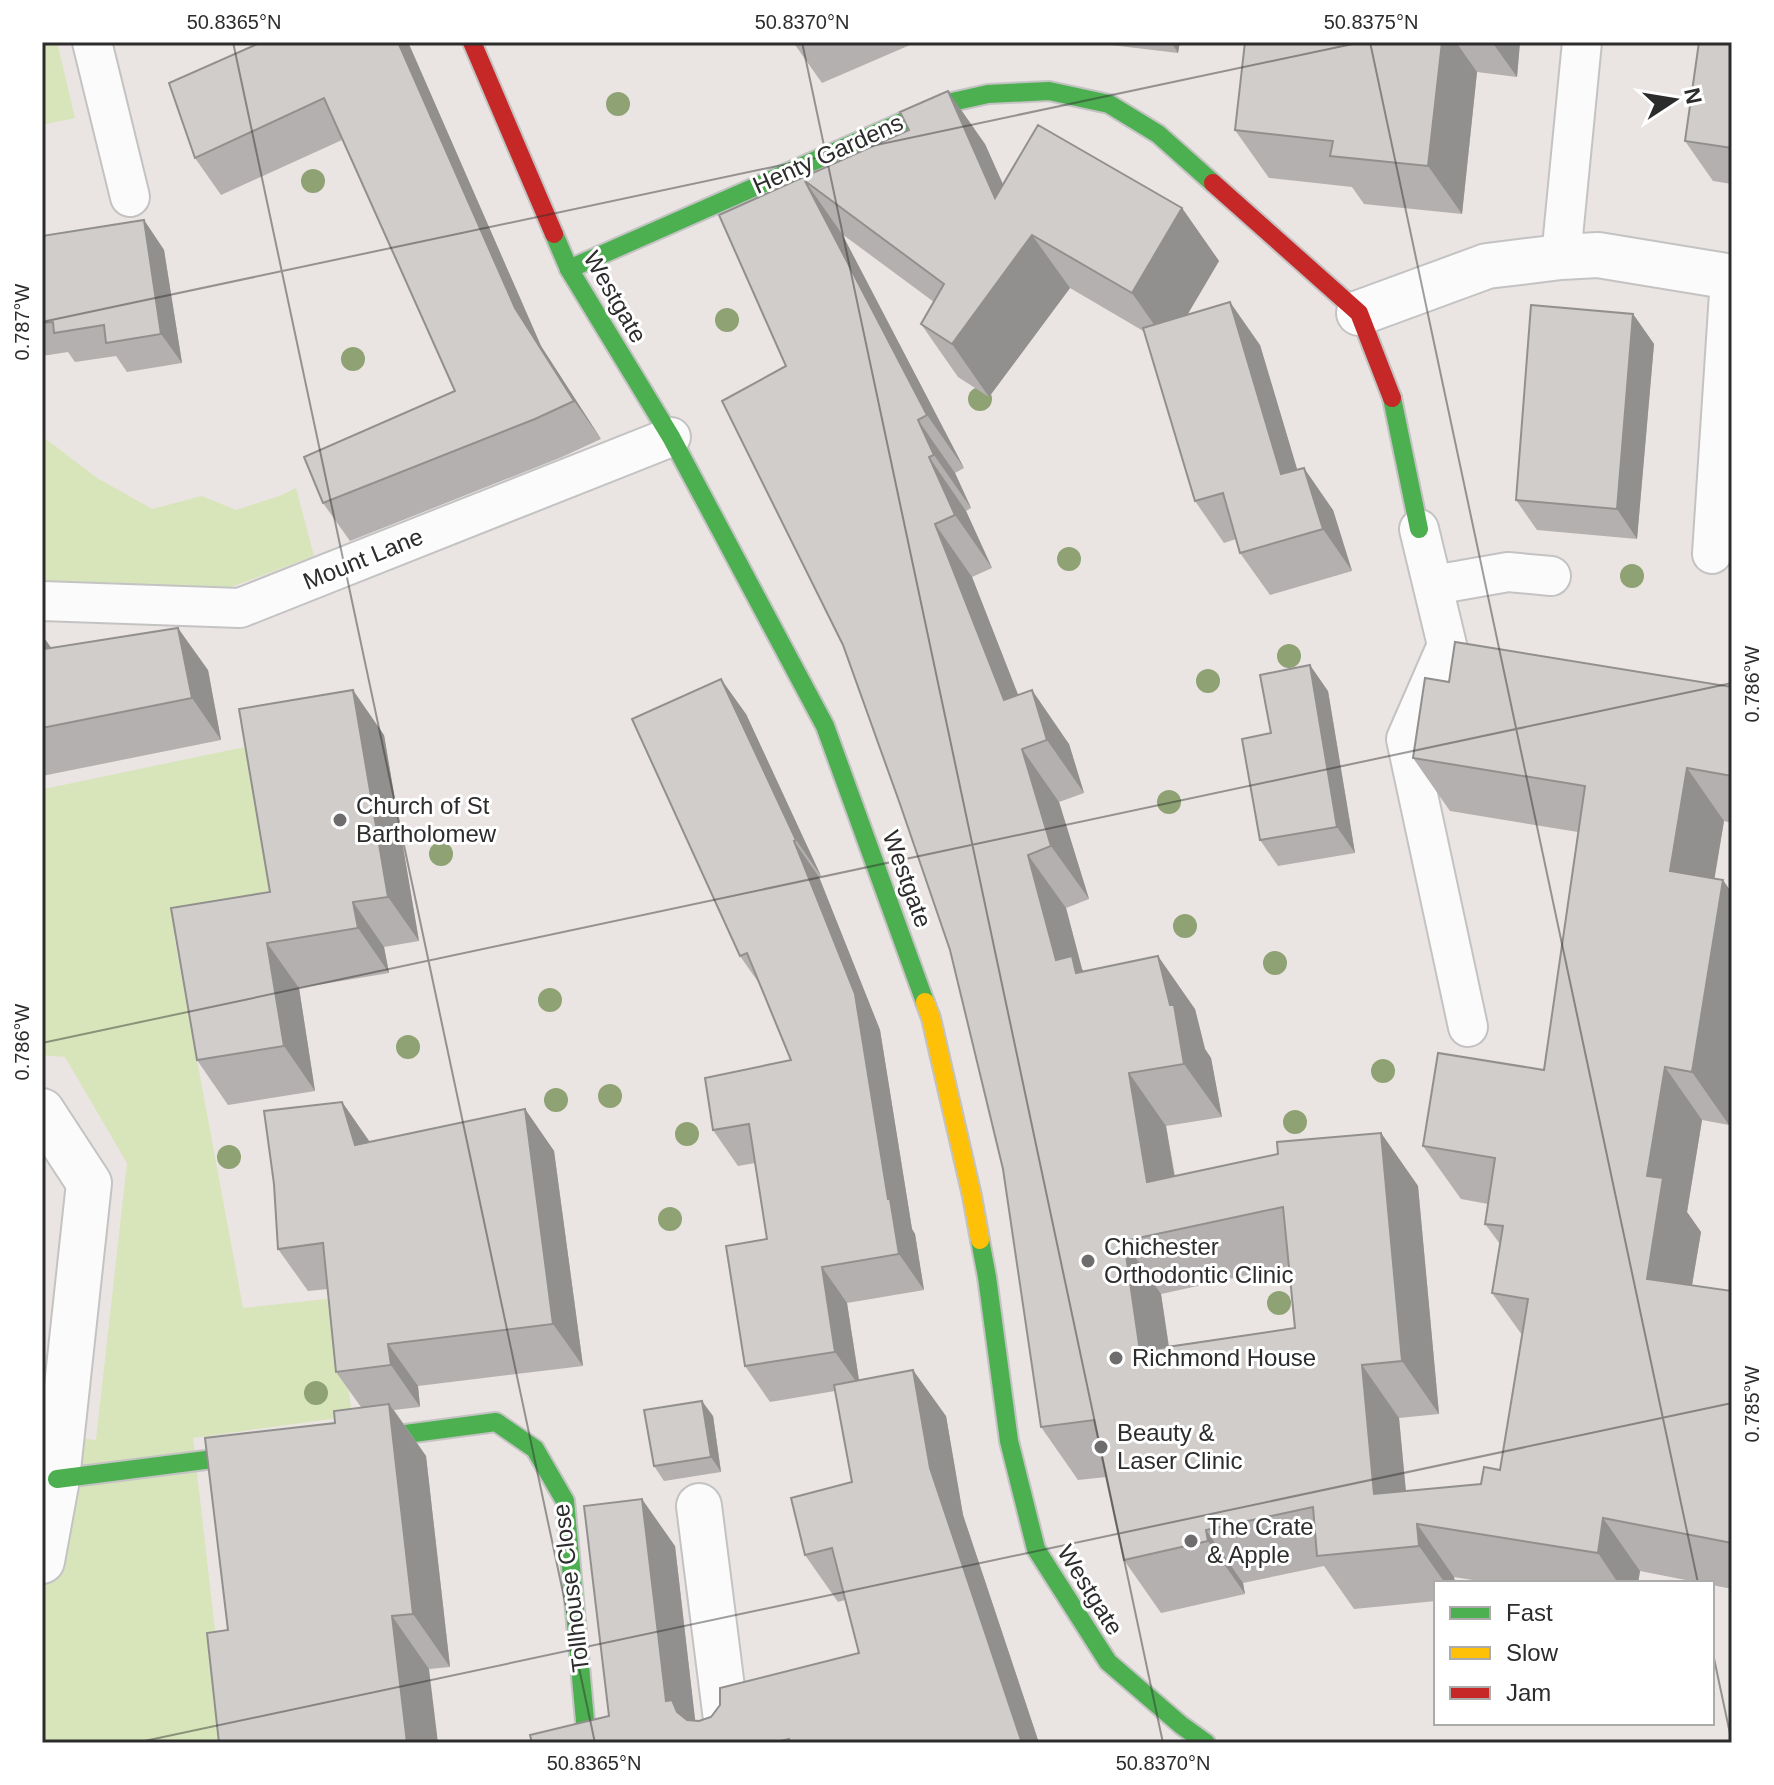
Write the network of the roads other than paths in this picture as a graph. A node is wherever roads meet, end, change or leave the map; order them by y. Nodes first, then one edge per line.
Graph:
1 (92, 42) edge
2 (472, 42) edge
3 (1582, 42) edge
4 (130, 197) dead end
5 (1561, 257) junction
6 (569, 269) junction
7 (1731, 277) edge
8 (1359, 313) junction
9 (671, 437) junction
10 (1419, 529) joint
11 (1712, 554) dead end
12 (1551, 576) dead end
13 (1434, 585) junction
14 (42, 601) edge
15 (1468, 1027) dead end
16 (42, 1111) edge
17 (339, 1443) edge
18 (292, 1449) edge
19 (57, 1479) junction
20 (699, 1506) dead end
21 (42, 1561) edge
22 (587, 1743) edge
23 (729, 1743) edge
24 (1206, 1743) edge

1 - 4 lane
2 - 6 street, Westgate
3 - 5 lane
5 - 7 street
5 - 8 street
6 - 8 street, Henty Gardens
6 - 9 street, Westgate
7 - 11 lane
8 - 10 street, Henty Gardens
9 - 14 lane, Mount Lane
9 - 24 street, Westgate
10 - 13 lane
12 - 13 lane
13 - 15 lane
16 - 19 street
17 - 22 street, Tollhouse Close
18 - 19 street
19 - 21 street
20 - 23 street

